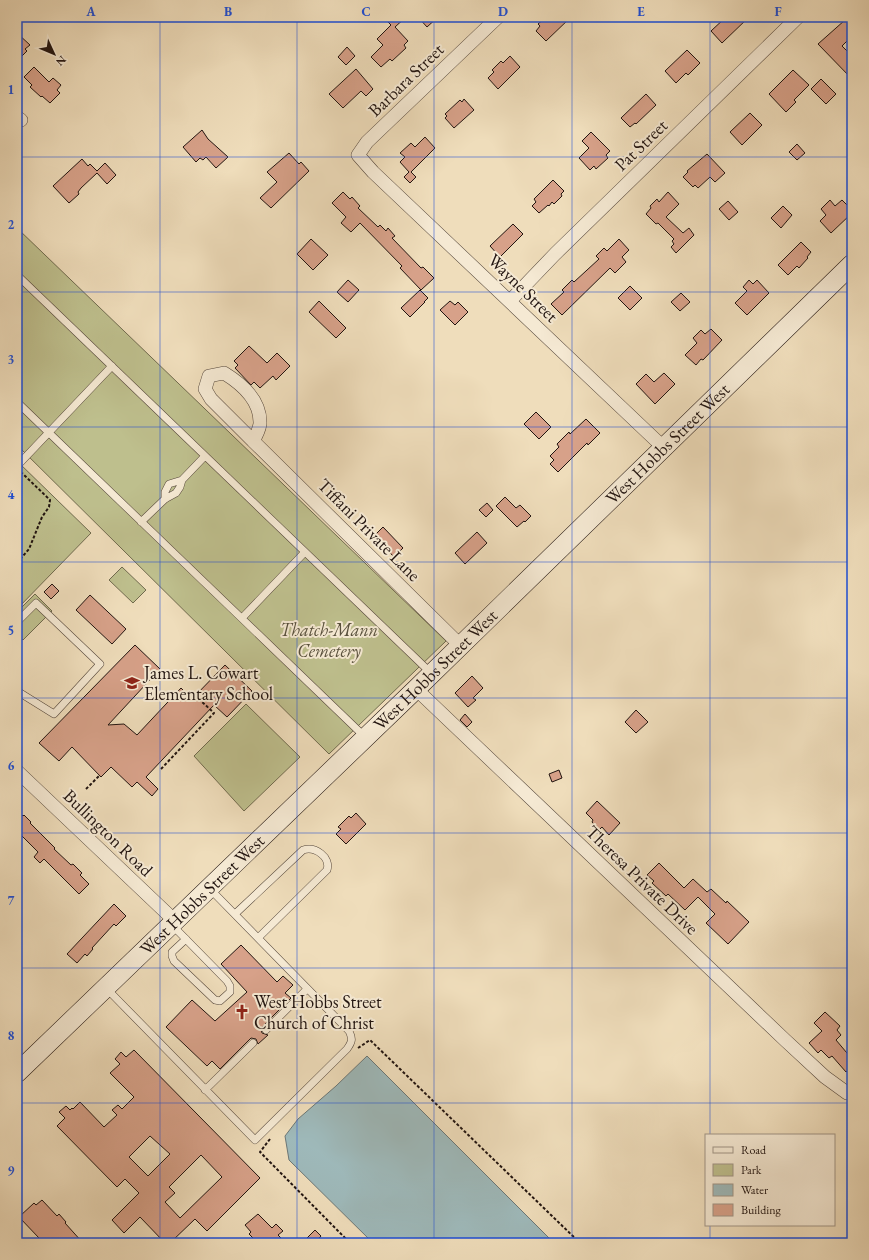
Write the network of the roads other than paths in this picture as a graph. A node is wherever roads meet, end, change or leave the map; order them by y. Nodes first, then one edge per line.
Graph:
1 (498, 17) edge
2 (798, 17) edge
3 (358, 155) joint
4 (852, 264) edge
5 (17, 275) edge
6 (510, 300) junction
7 (112, 366) junction
8 (17, 402) edge
9 (48, 432) junction
10 (253, 441) junction
11 (663, 447) junction
12 (205, 456) junction
13 (17, 467) edge
14 (182, 480) junction
15 (165, 499) junction
16 (142, 522) junction
17 (305, 552) junction
18 (242, 618) junction
19 (17, 622) edge
20 (460, 645) junction
21 (431, 673) junction
22 (416, 689) junction
23 (17, 691) edge
24 (365, 737) junction
25 (17, 771) edge
26 (209, 888) junction
27 (235, 914) junction
28 (173, 923) junction
29 (258, 938) junction
30 (186, 939) junction
31 (106, 988) junction
32 (307, 989) junction
33 (266, 1030) dead end
34 (253, 1043) dead end
35 (17, 1073) edge
36 (205, 1090) junction
37 (847, 1093) dead end

1 - 3 street, Barbara Street
2 - 6 street, Pat Street
3 - 6 street, Wayne Street
4 - 11 street, West Hobbs Street West
5 - 7 lane
6 - 11 street, Wayne Street
7 - 9 lane
7 - 12 lane
8 - 9 lane
9 - 13 lane
9 - 16 lane
10 - 10 street, Tiffani Private Lane
10 - 20 street, Tiffani Private Lane
11 - 20 street, West Hobbs Street West
12 - 14 lane
12 - 17 lane
14 - 15 lane
14 - 15 lane
15 - 16 lane
16 - 18 lane
17 - 18 lane
17 - 21 lane
18 - 24 lane
19 - 23 lane
20 - 21 street, West Hobbs Street West
21 - 22 street, West Hobbs Street West
22 - 24 street, West Hobbs Street West
22 - 37 street, Theresa Private Drive
24 - 26 street, West Hobbs Street West
25 - 28 street, Bullington Road
26 - 27 lane
26 - 28 street, West Hobbs Street West
27 - 29 lane
27 - 29 lane
28 - 30 lane
28 - 31 street, West Hobbs Street West
29 - 32 lane
30 - 30 lane
31 - 35 street, West Hobbs Street West
31 - 36 lane
32 - 33 lane
32 - 36 lane
34 - 36 lane

